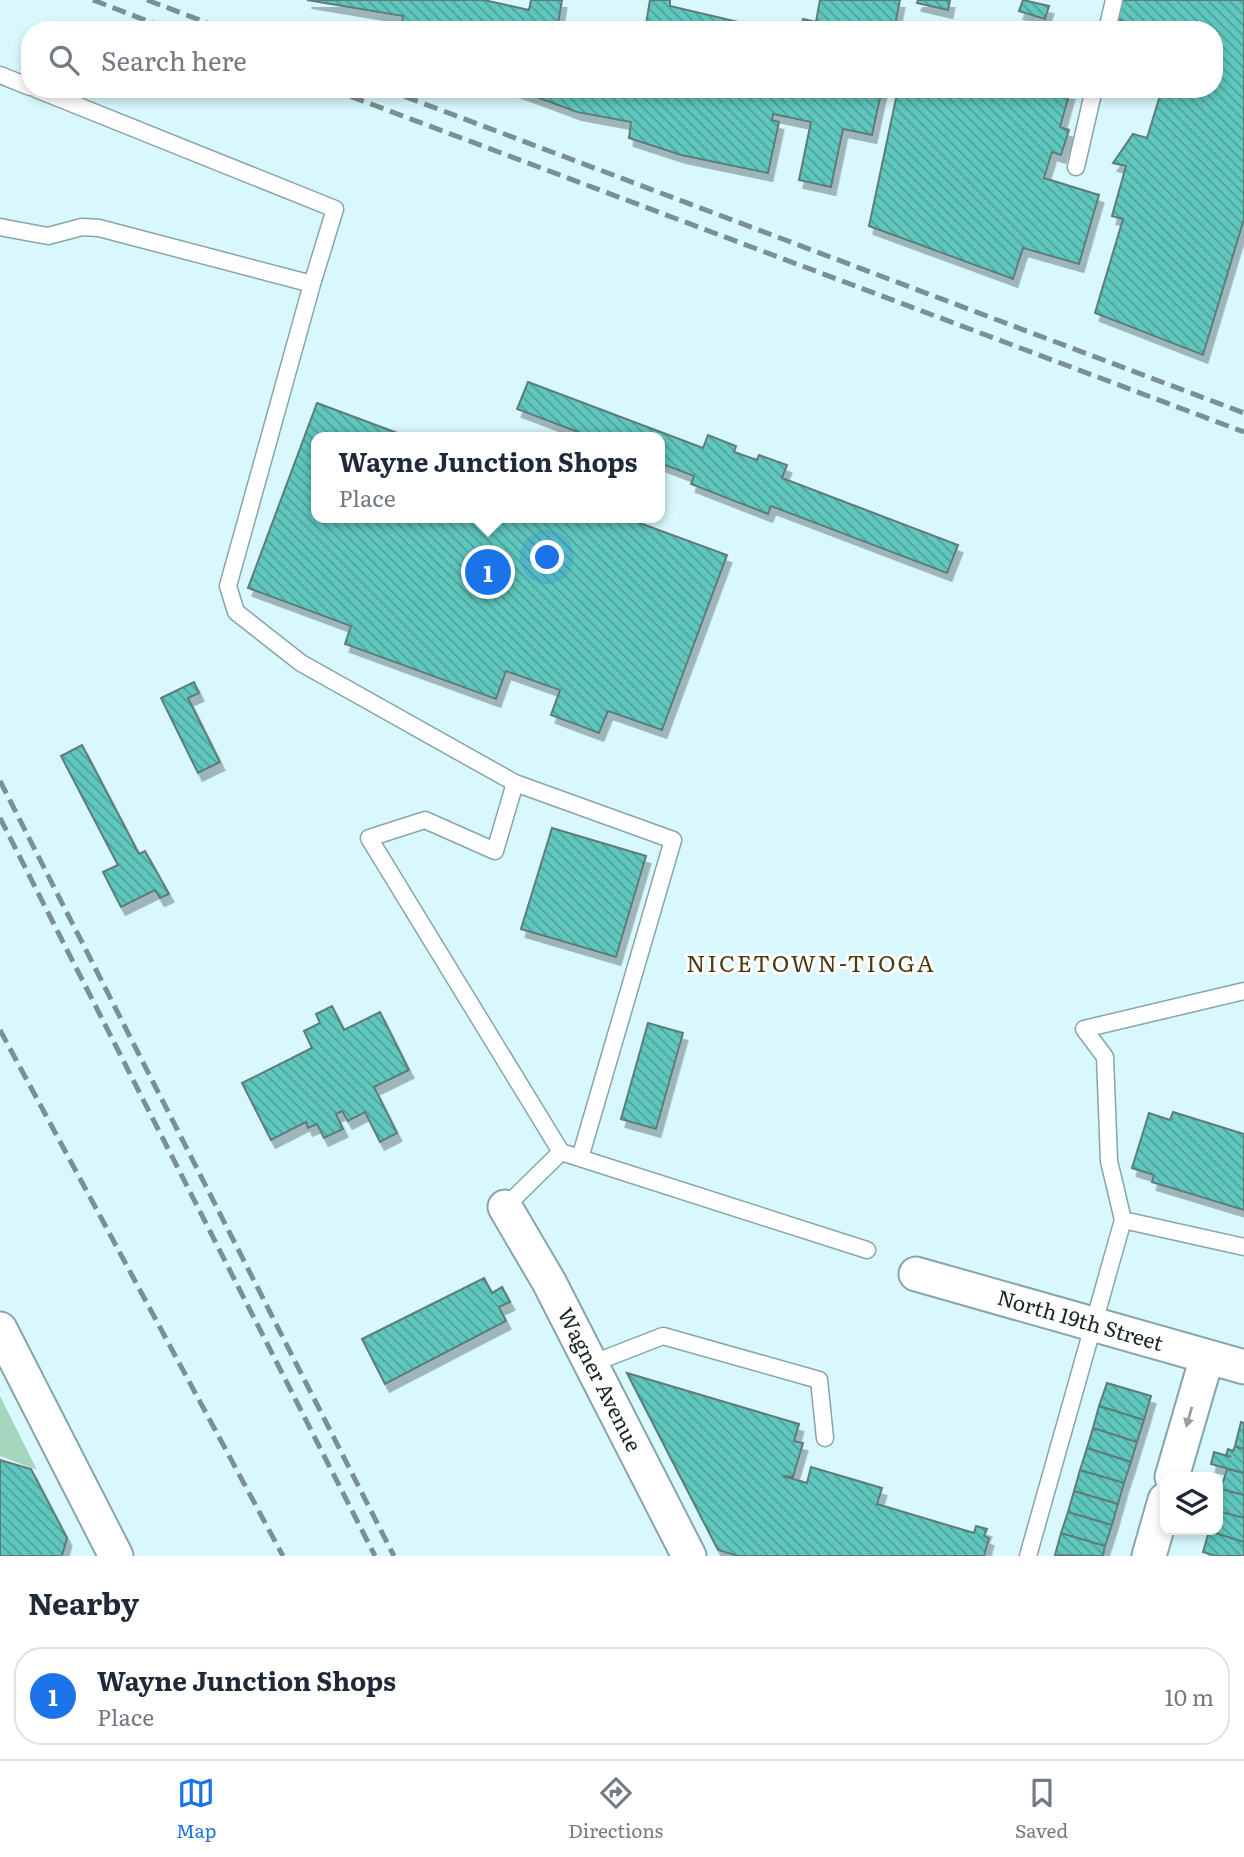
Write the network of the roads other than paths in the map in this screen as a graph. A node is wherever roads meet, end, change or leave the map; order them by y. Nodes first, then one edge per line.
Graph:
1 (1114, 0) edge
2 (1109, 21) edge
3 (0, 75) edge
4 (21, 83) edge
5 (58, 98) edge
6 (1092, 98) edge
7 (1076, 167) dead end
8 (0, 226) edge
9 (312, 284) junction
10 (515, 783) junction
11 (1244, 991) edge
12 (561, 1152) junction
13 (580, 1158) junction
14 (505, 1207) joint
15 (1123, 1220) junction
16 (1244, 1247) edge
17 (867, 1250) dead end
18 (916, 1274) dead end
19 (1095, 1325) junction
20 (0, 1329) edge
21 (1207, 1357) junction
22 (591, 1364) junction
23 (1244, 1367) edge
24 (825, 1438) dead end
25 (1173, 1472) edge
26 (1160, 1518) edge
27 (116, 1556) edge
28 (689, 1556) edge
29 (1028, 1556) edge
30 (1149, 1556) edge

1 - 2 lane
3 - 4 lane
5 - 9 lane
6 - 7 lane
8 - 9 lane
9 - 10 lane
10 - 12 lane
10 - 13 lane
11 - 15 lane
12 - 13 lane
12 - 14 lane
13 - 17 lane
14 - 22 street, Wagner Avenue
15 - 16 lane
15 - 19 lane
18 - 19 street, North 19th Street
19 - 21 street, North 19th Street
19 - 29 lane
20 - 27 street
21 - 23 street, North 19th Street
21 -> 25 street
22 - 24 lane
22 - 28 street, Wagner Avenue
26 - 30 street

